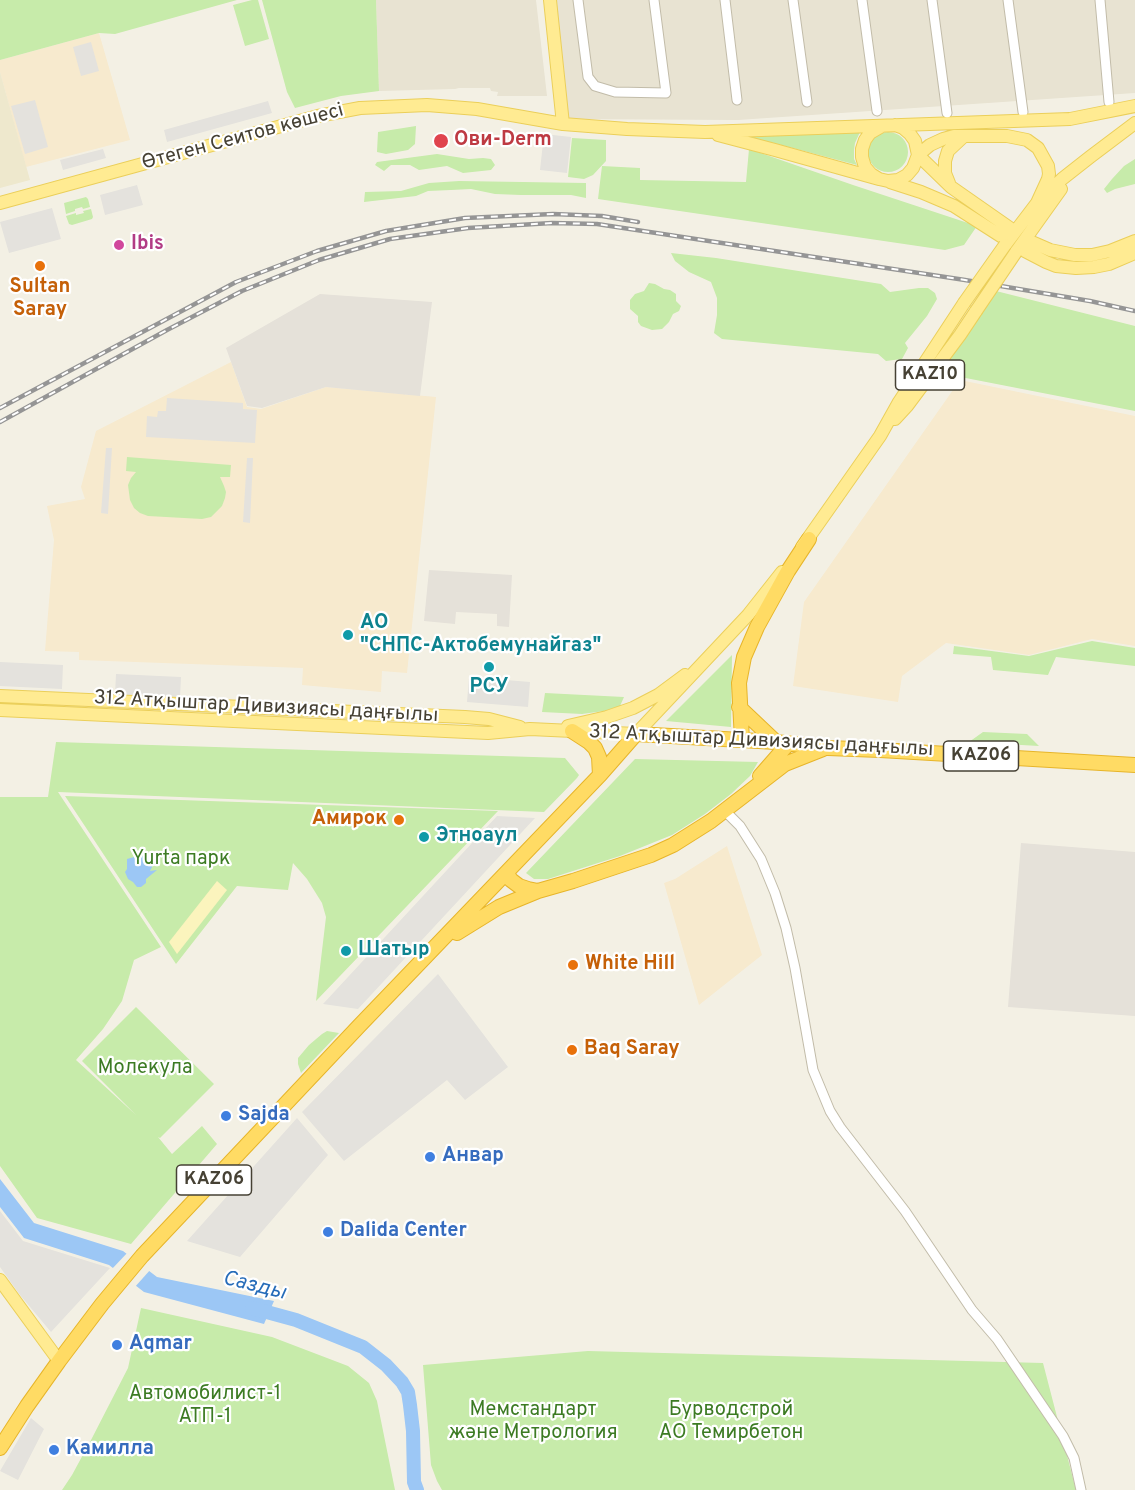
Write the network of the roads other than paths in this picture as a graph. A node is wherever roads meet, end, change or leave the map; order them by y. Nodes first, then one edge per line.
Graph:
1 (550, 0) edge
2 (578, 0) edge
3 (654, 0) edge
4 (725, 0) edge
5 (793, 0) edge
6 (862, 0) edge
7 (932, 0) edge
8 (1008, 0) edge
9 (1100, 0) edge
10 (737, 100) dead end
11 (807, 102) dead end
12 (1109, 102) dead end
13 (1135, 106) edge
14 (878, 111) dead end
15 (1023, 112) dead end
16 (947, 113) dead end
17 (1135, 123) edge
18 (562, 124) junction
19 (890, 125) junction
20 (705, 132) junction
21 (964, 136) junction
22 (918, 155) junction
23 (1090, 157) junction
24 (884, 180) junction
25 (951, 187) junction
26 (0, 203) edge
27 (1037, 203) junction
28 (1009, 238) junction
29 (1135, 241) edge
30 (1022, 247) junction
31 (1135, 253) edge
32 (880, 436) junction
33 (809, 539) junction
34 (718, 648) junction
35 (0, 696) edge
36 (739, 707) junction
37 (0, 710) edge
38 (332, 711) junction
39 (419, 715) junction
40 (332, 725) junction
41 (418, 729) junction
42 (530, 729) junction
43 (552, 730) junction
44 (572, 731) junction
45 (636, 734) junction
46 (742, 740) junction
47 (782, 743) junction
48 (828, 748) junction
49 (1135, 765) edge
50 (600, 775) junction
51 (747, 793) junction
52 (725, 811) junction
53 (507, 874) junction
54 (538, 891) junction
55 (434, 948) junction
56 (0, 1280) edge
57 (58, 1361) junction
58 (0, 1448) edge
59 (1082, 1490) edge

1 - 18 main road
2 - 3 street
4 - 10 street
5 - 11 street
6 - 14 street
7 - 16 street
8 - 15 street
9 - 12 street
13 - 19 main road
17 - 23 main road, KAZ10
18 - 20 main road, Өтеген Сеитов көшесі
18 - 26 main road, Өтеген Сеитов көшесі
19 - 20 main road
19 - 22 main road
19 - 24 main road
20 - 24 main road
21 - 22 main road
21 - 25 main road
21 - 27 main road
22 - 24 main road
22 - 25 main road
23 - 27 main road, KAZ10
23 - 30 main road, KAZ10
24 - 28 main road
25 - 28 main road
27 - 28 main road, KAZ10
28 - 32 main road, KAZ10, bridge
29 - 30 main road
30 - 31 main road
30 - 32 main road, KAZ10, bridge
32 - 33 main road, KAZ10
33 - 34 main road, KAZ10
33 - 36 highway
34 - 43 main road
34 - 45 main road, KAZ10
35 - 38 main road, 312 Атқыштар Дивизиясы даңғылы
36 - 46 highway
36 - 47 highway
37 - 40 main road, 312 Атқыштар Дивизиясы даңғылы
38 - 39 main road, 312 Атқыштар Дивизиясы даңғылы
38 - 40 main road
39 - 41 main road
39 - 42 main road, 312 Атқыштар Дивизиясы даңғылы
40 - 41 main road, 312 Атқыштар Дивизиясы даңғылы
41 - 42 main road, 312 Атқыштар Дивизиясы даңғылы
42 - 43 main road, 312 Атқыштар Дивизиясы даңғылы
43 - 44 main road, 312 Атқыштар Дивизиясы даңғылы
44 - 45 main road, 312 Атқыштар Дивизиясы даңғылы
44 - 50 highway
45 - 46 highway, 312 Атқыштар Дивизиясы даңғылы / KАZ06
45 - 50 highway, KАZ06
46 - 47 highway, 312 Атқыштар Дивизиясы даңғылы / KАZ06
47 - 48 highway, 312 Атқыштар Дивизиясы даңғылы / KАZ06
47 - 51 highway
48 - 49 highway, 312 Атқыштар Дивизиясы даңғылы / KАZ06
48 - 51 highway
50 - 53 highway, KАZ06
51 - 52 highway
52 - 54 highway
52 - 59 street
53 - 54 highway
53 - 55 highway, KАZ06
54 - 55 highway
55 - 57 highway, KАZ06
56 - 57 main road
57 - 58 highway, KАZ06

